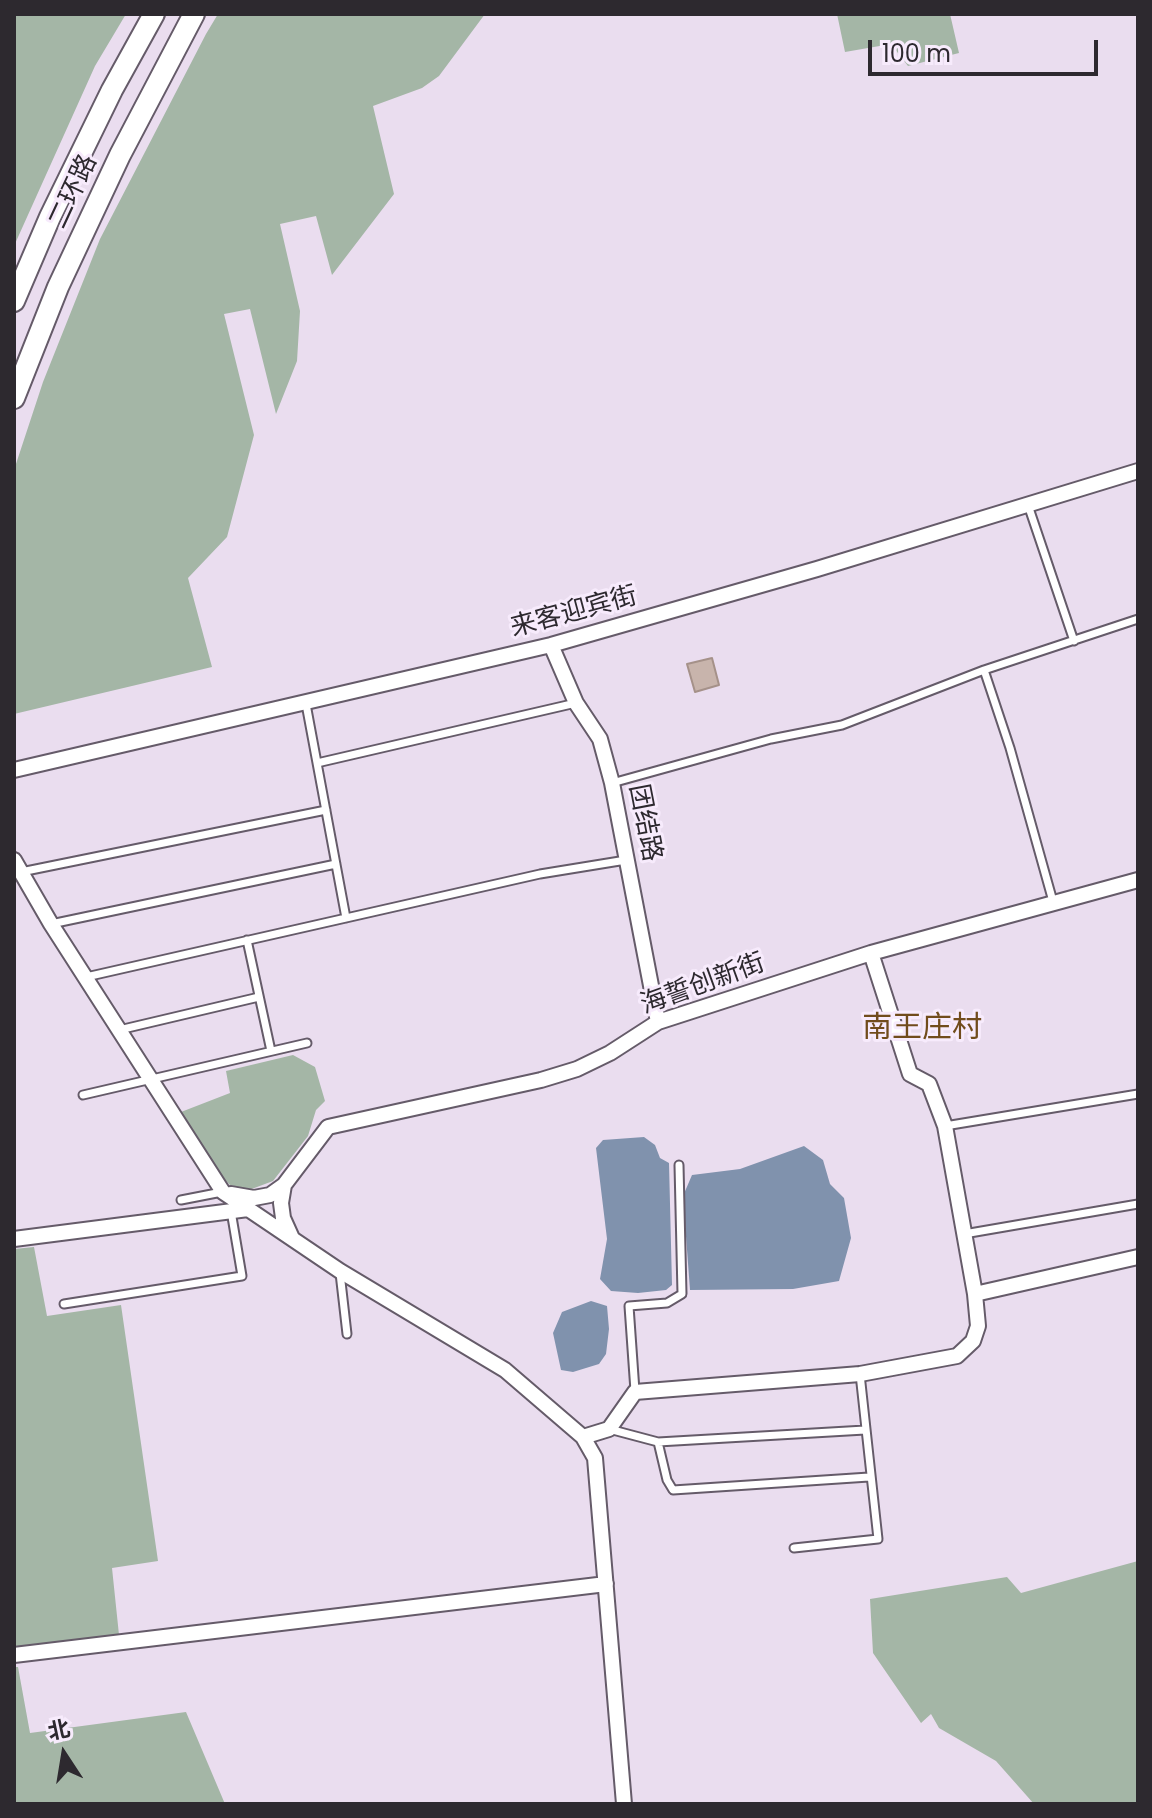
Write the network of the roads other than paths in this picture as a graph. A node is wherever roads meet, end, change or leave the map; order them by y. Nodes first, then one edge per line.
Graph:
1 (154, 14) edge
2 (194, 14) edge
3 (14, 301) edge
4 (14, 398) edge
5 (1138, 471) edge
6 (1027, 503) junction
7 (1138, 619) edge
8 (1074, 641) junction
9 (551, 645) junction
10 (984, 670) junction
11 (576, 703) junction
12 (306, 704) junction
13 (317, 763) junction
14 (14, 770) edge
15 (612, 783) junction
16 (326, 810) junction
17 (626, 860) junction
18 (336, 864) junction
19 (17, 866) edge
20 (1138, 880) edge
21 (1054, 905) junction
22 (346, 918) junction
23 (51, 924) junction
24 (247, 940) junction
25 (871, 953) junction
26 (86, 977) junction
27 (259, 997) junction
28 (658, 1022) junction
29 (119, 1030) junction
30 (307, 1043) dead end
31 (271, 1051) junction
32 (150, 1080) junction
33 (1138, 1094) edge
34 (83, 1095) dead end
35 (945, 1126) junction
36 (679, 1165) dead end
37 (284, 1185) junction
38 (223, 1192) junction
39 (181, 1200) dead end
40 (1138, 1204) edge
41 (248, 1209) junction
42 (231, 1211) junction
43 (964, 1234) junction
44 (14, 1239) edge
45 (292, 1239) junction
46 (1138, 1257) edge
47 (340, 1271) junction
48 (975, 1294) junction
49 (64, 1304) dead end
50 (347, 1334) dead end
51 (860, 1374) junction
52 (635, 1392) junction
53 (609, 1429) junction
54 (865, 1430) junction
55 (583, 1437) junction
56 (658, 1442) junction
57 (869, 1477) junction
58 (794, 1548) dead end
59 (606, 1584) junction
60 (14, 1655) edge
61 (624, 1804) edge

1 - 3 main road, 二环路
2 - 4 main road, 二环路
5 - 6 street, 来客迎宾街
6 - 8 lane
6 - 9 street, 来客迎宾街
7 - 8 lane
8 - 10 lane
9 - 11 street, 团结路
9 - 12 street, 来客迎宾街
10 - 15 lane
10 - 21 lane
11 - 13 lane
11 - 15 street, 团结路
12 - 13 lane
12 - 14 street, 来客迎宾街
13 - 16 lane
15 - 17 street, 团结路
16 - 18 lane
16 - 19 lane
17 - 22 lane
17 - 28 street, 团结路
18 - 22 lane
18 - 23 lane
19 - 23 street
20 - 21 street, 海誓创新街
21 - 25 street, 海誓创新街
22 - 24 lane
23 - 26 street
24 - 26 lane
24 - 27 lane
25 - 28 street, 海誓创新街
25 - 35 street
26 - 29 street
27 - 29 lane
27 - 31 lane
28 - 37 street, 海誓创新街
29 - 32 street
30 - 31 lane
31 - 32 lane
32 - 34 lane
32 - 38 street
33 - 35 lane
35 - 43 street
36 - 52 lane
37 - 38 street
37 - 45 street
38 - 39 lane
38 - 41 street
40 - 43 lane
41 - 42 street
41 - 45 street
42 - 44 street
42 - 49 lane
43 - 48 street
45 - 47 street
46 - 48 street
47 - 50 lane
47 - 55 street
48 - 51 street
51 - 52 street
51 - 54 lane
52 - 53 street
53 - 55 street
53 - 56 lane
54 - 56 lane
54 - 57 lane
55 - 59 street
56 - 57 lane
57 - 58 lane
59 - 60 street
59 - 61 street

